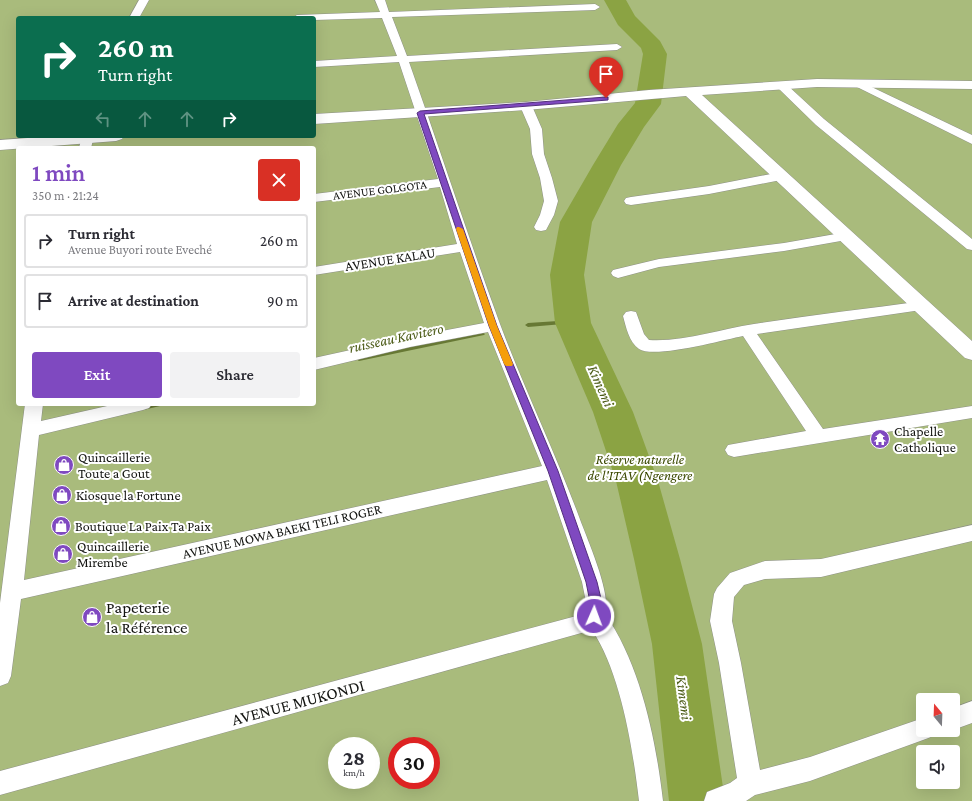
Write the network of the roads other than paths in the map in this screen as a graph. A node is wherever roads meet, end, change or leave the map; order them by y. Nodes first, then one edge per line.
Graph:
1 (144, 0) edge
2 (380, 0) edge
3 (595, 7) dead end
4 (385, 15) junction
5 (135, 16) edge
6 (316, 17) edge
7 (618, 47) dead end
8 (403, 59) junction
9 (316, 64) edge
10 (857, 83) junction
11 (972, 85) edge
12 (782, 86) junction
13 (690, 92) junction
14 (526, 106) junction
15 (420, 113) junction
16 (316, 119) edge
17 (104, 138) edge
18 (972, 140) edge
19 (87, 141) edge
20 (0, 144) edge
21 (781, 176) junction
22 (445, 182) junction
23 (316, 198) edge
24 (631, 201) dead end
25 (541, 227) dead end
26 (847, 236) junction
27 (972, 246) edge
28 (465, 247) junction
29 (316, 271) edge
30 (618, 273) dead end
31 (923, 306) junction
32 (631, 316) dead end
33 (493, 326) junction
34 (747, 331) junction
35 (972, 352) edge
36 (316, 364) edge
37 (34, 406) edge
38 (134, 406) edge
39 (972, 412) edge
40 (31, 430) junction
41 (819, 437) junction
42 (734, 450) dead end
43 (553, 471) junction
44 (972, 533) edge
45 (12, 592) junction
46 (594, 616) junction
47 (0, 676) edge
48 (972, 712) edge
49 (960, 716) edge
50 (916, 731) edge
51 (0, 783) edge
52 (744, 788) junction
53 (651, 801) edge
54 (716, 801) edge

1 - 5 street
2 - 4 street
3 - 4 street
4 - 6 street
4 - 8 street
7 - 8 street
8 - 9 street
8 - 15 street
10 - 11 street
10 - 12 street
10 - 18 street
12 - 13 street
12 - 27 street
13 - 14 street
13 - 21 street
14 - 15 street
14 - 25 street
15 - 16 street
15 - 22 street
17 - 19 street
19 - 20 street
21 - 24 street
21 - 26 street
22 - 23 street, AVENUE GOLGOTA
22 - 28 street
26 - 30 street
26 - 31 street
28 - 29 street, AVENUE KALAU
28 - 33 street
31 - 34 street
31 - 35 street
32 - 34 street
33 - 36 street
33 - 43 street
34 - 41 street
37 - 40 street
38 - 40 street
39 - 41 street
40 - 45 street
41 - 42 street
43 - 45 street, AVENUE MOWA BAEKI TELI ROGER
43 - 46 street
44 - 52 street
45 - 47 street
46 - 51 street, AVENUE MUKONDI
46 - 53 street
48 - 49 street
50 - 52 street
52 - 54 street

